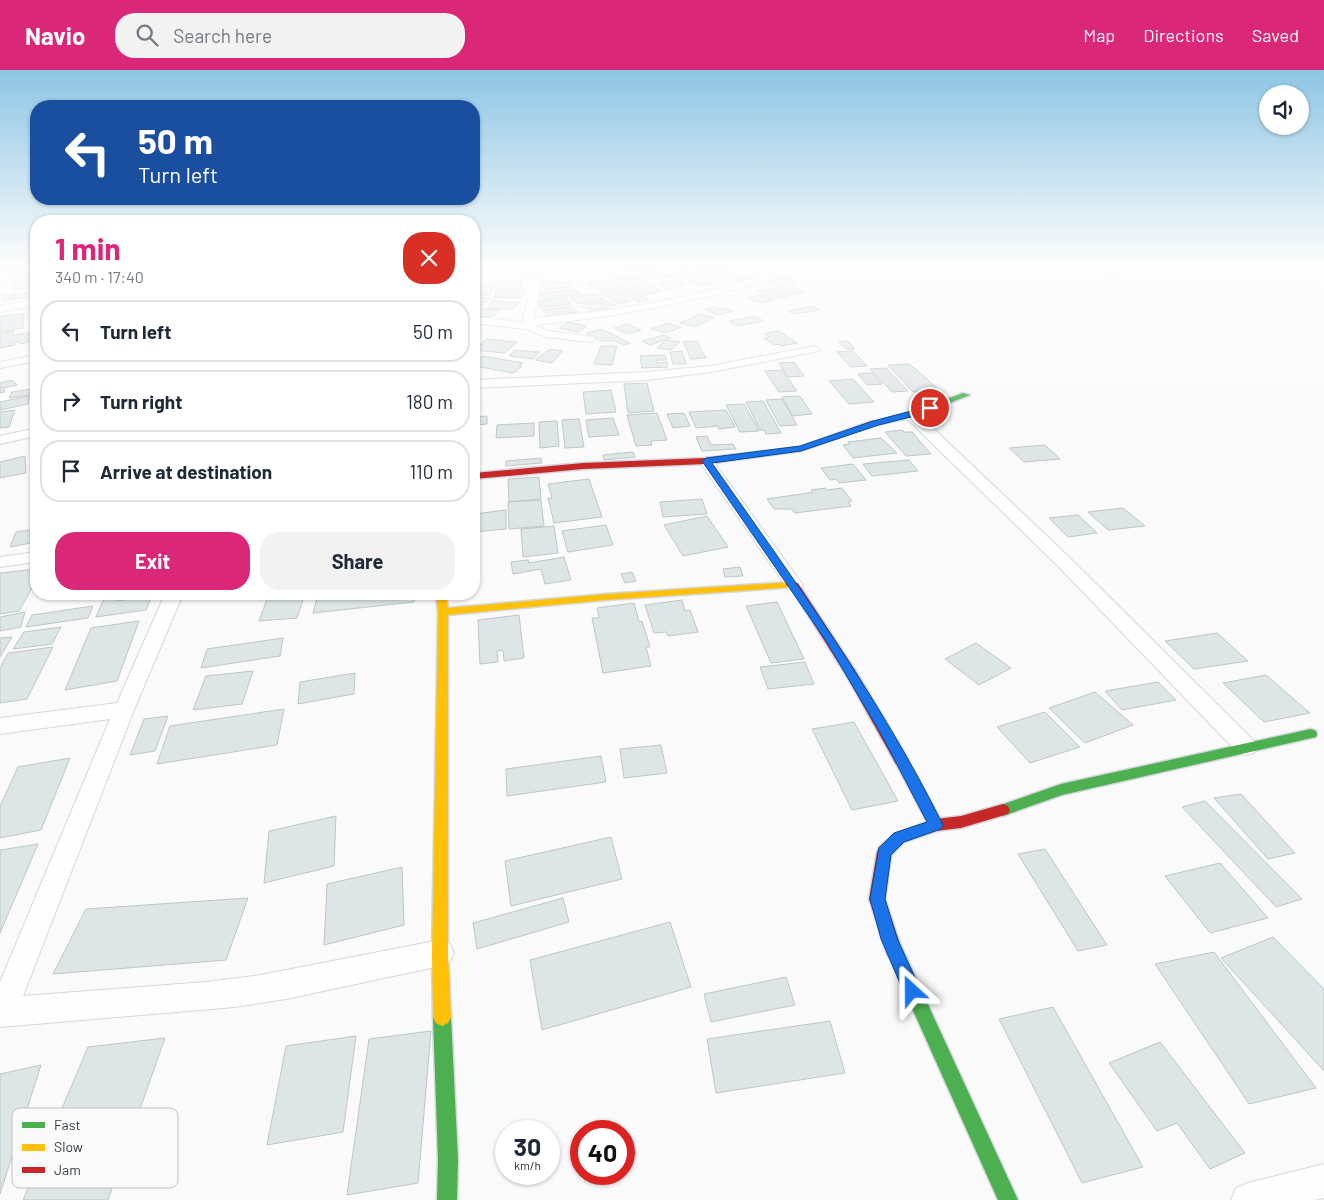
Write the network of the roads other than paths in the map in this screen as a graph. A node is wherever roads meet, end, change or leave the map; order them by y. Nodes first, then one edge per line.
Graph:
1 (480, 320) edge
2 (528, 320) edge
3 (562, 320) edge
4 (527, 324) junction
5 (590, 339) dead end
6 (814, 349) dead end
7 (30, 359) edge
8 (0, 365) edge
9 (480, 384) edge
10 (966, 395) dead end
11 (911, 415) junction
12 (30, 433) edge
13 (0, 440) edge
14 (706, 461) junction
15 (480, 475) edge
16 (30, 558) edge
17 (0, 562) edge
18 (794, 585) junction
19 (171, 600) edge
20 (441, 600) edge
21 (442, 612) junction
22 (124, 710) junction
23 (0, 726) edge
24 (1311, 734) dead end
25 (1246, 747) junction
26 (936, 825) junction
27 (440, 953) junction
28 (1, 1013) edge
29 (1324, 1181) edge
30 (447, 1200) edge
31 (1008, 1200) edge
32 (1248, 1200) edge

1 - 4 street
2 - 4 street
3 - 4 street
4 - 5 street
6 - 9 street
7 - 8 street
10 - 11 street
11 - 14 street
11 - 25 street
12 - 13 street
14 - 15 street
14 - 18 street
16 - 17 street
18 - 21 street
18 - 26 street
19 - 22 street
20 - 21 street
21 - 27 street
22 - 23 street
22 - 28 street
24 - 25 street
25 - 26 street
26 - 31 street
27 - 28 street
27 - 30 street
29 - 32 street

